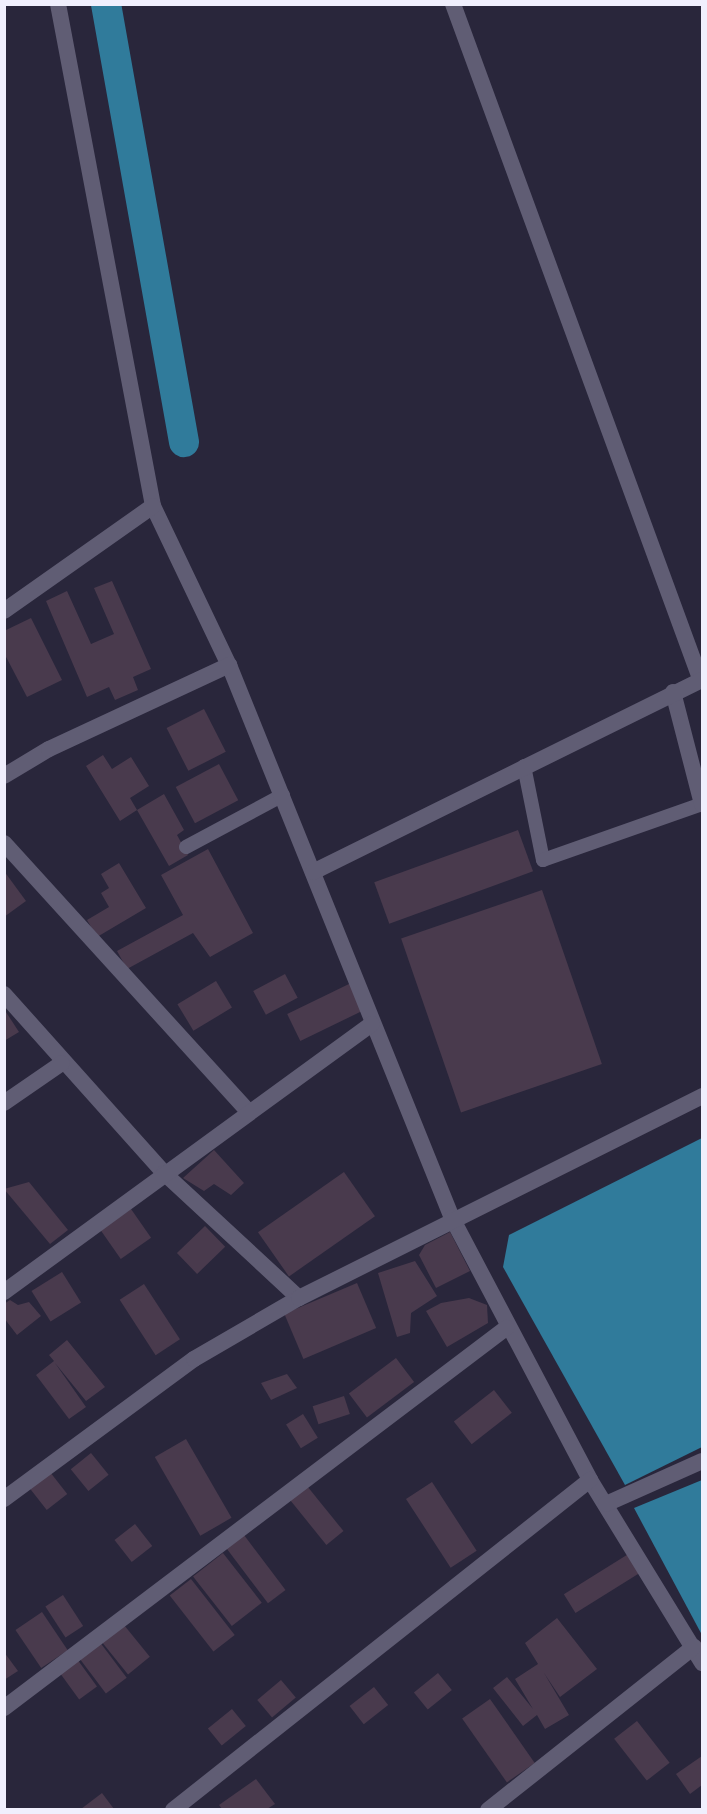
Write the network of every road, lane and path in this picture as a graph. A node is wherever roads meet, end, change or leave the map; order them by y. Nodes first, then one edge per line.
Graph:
1 (58, 4) edge
2 (453, 4) edge
3 (153, 506) junction
4 (4, 611) edge
5 (229, 665) junction
6 (702, 681) edge
7 (673, 692) junction
8 (524, 766) junction
9 (4, 776) edge
10 (283, 795) junction
11 (702, 804) edge
12 (4, 843) edge
13 (186, 847) dead end
14 (313, 872) junction
15 (4, 994) edge
16 (372, 1024) junction
17 (62, 1063) junction
18 (702, 1096) edge
19 (4, 1103) edge
20 (248, 1111) junction
21 (164, 1173) junction
22 (452, 1218) junction
23 (4, 1292) edge
24 (299, 1298) junction
25 (506, 1328) junction
26 (702, 1461) edge
27 (590, 1480) junction
28 (4, 1499) edge
29 (606, 1504) junction
30 (694, 1647) junction
31 (702, 1663) edge
32 (4, 1708) edge
33 (173, 1809) edge
34 (488, 1809) edge

1 - 3 street
2 - 6 street
3 - 4 street
3 - 5 street
5 - 9 street
5 - 10 street
6 - 7 street
7 - 8 street
7 - 11 street
8 - 11 lane
8 - 14 street
10 - 13 lane
10 - 14 street
12 - 20 street
14 - 16 street
15 - 17 street
16 - 20 street
16 - 22 street
17 - 19 street
17 - 21 street
18 - 22 street
20 - 21 street
21 - 23 street
21 - 24 street
22 - 24 street
22 - 25 street
24 - 28 street
25 - 27 street
25 - 32 street
26 - 29 street
27 - 29 street
27 - 33 street
29 - 30 street
30 - 31 street
30 - 34 street

